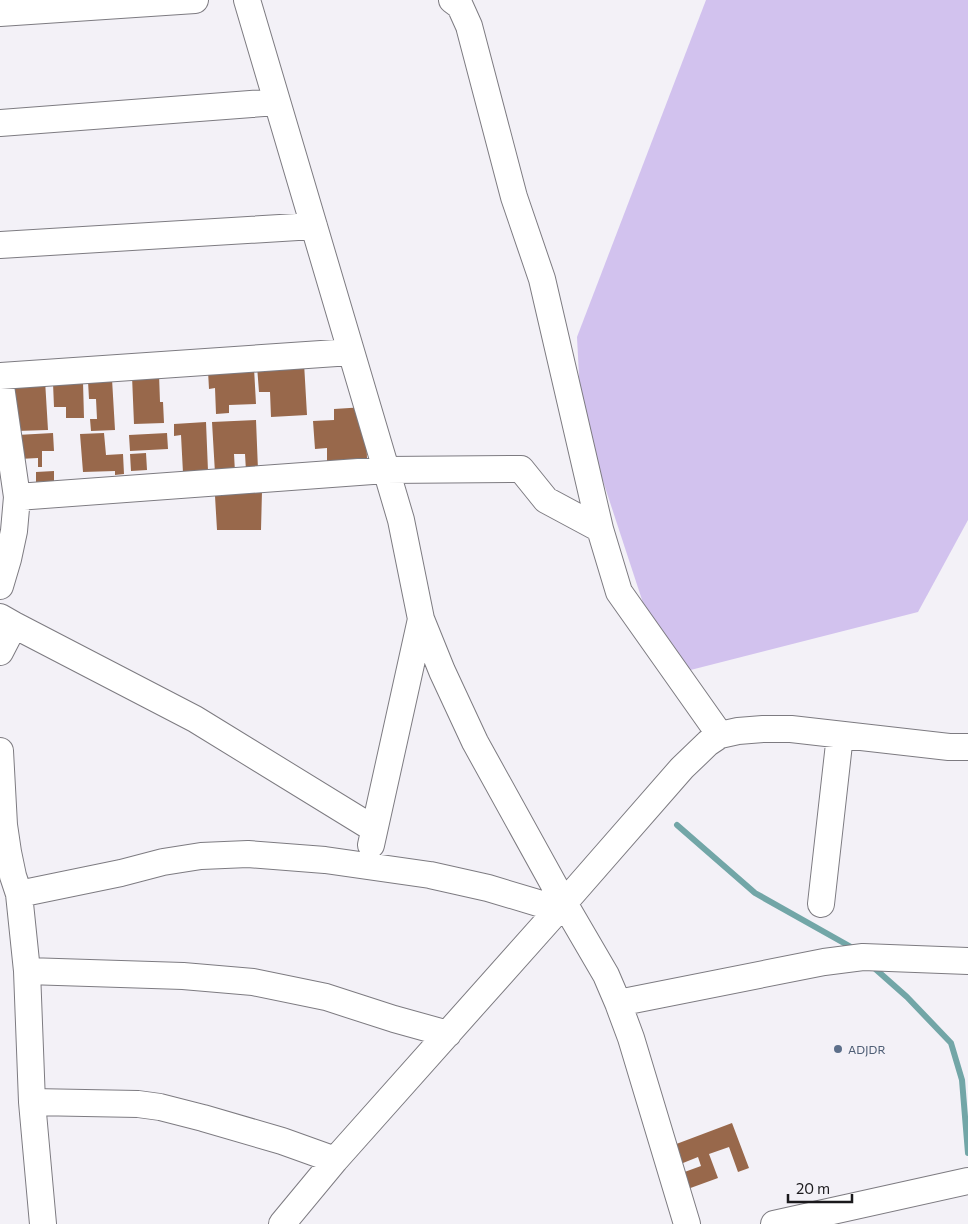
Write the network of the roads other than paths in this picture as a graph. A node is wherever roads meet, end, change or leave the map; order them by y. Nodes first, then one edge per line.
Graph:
1 (195, 0) edge
2 (247, 0) edge
3 (452, 0) edge
4 (0, 13) edge
5 (277, 102) junction
6 (0, 123) edge
7 (314, 226) junction
8 (0, 245) edge
9 (351, 352) junction
10 (0, 378) edge
11 (386, 470) junction
12 (17, 497) junction
13 (600, 529) junction
14 (0, 586) edge
15 (421, 619) junction
16 (7, 621) edge
17 (0, 652) edge
18 (720, 735) junction
19 (840, 735) junction
20 (968, 747) edge
21 (0, 751) edge
22 (374, 829) junction
23 (367, 866) junction
24 (19, 894) junction
25 (821, 904) dead end
26 (561, 906) junction
27 (968, 961) edge
28 (26, 971) junction
29 (618, 1003) junction
30 (448, 1034) junction
31 (32, 1102) junction
32 (335, 1160) junction
33 (968, 1181) edge
34 (43, 1224) edge
35 (282, 1224) edge
36 (687, 1224) edge
37 (774, 1224) edge

1 - 4 street
2 - 5 street
3 - 13 street
5 - 6 street
5 - 7 street
7 - 8 street
7 - 9 street
9 - 10 street
9 - 11 street
10 - 12 street
11 - 12 street
11 - 13 street
11 - 15 street
12 - 14 street
13 - 18 street
15 - 22 street
15 - 26 street
16 - 17 street
16 - 22 street
18 - 19 street
18 - 26 street
19 - 20 street
19 - 25 street
21 - 24 street
22 - 23 street
23 - 24 street
23 - 26 street
24 - 28 street
26 - 29 street
26 - 30 street
27 - 29 street
28 - 30 street
28 - 31 street
29 - 36 street
30 - 32 street
31 - 32 street
31 - 34 street
32 - 35 street
33 - 37 street

